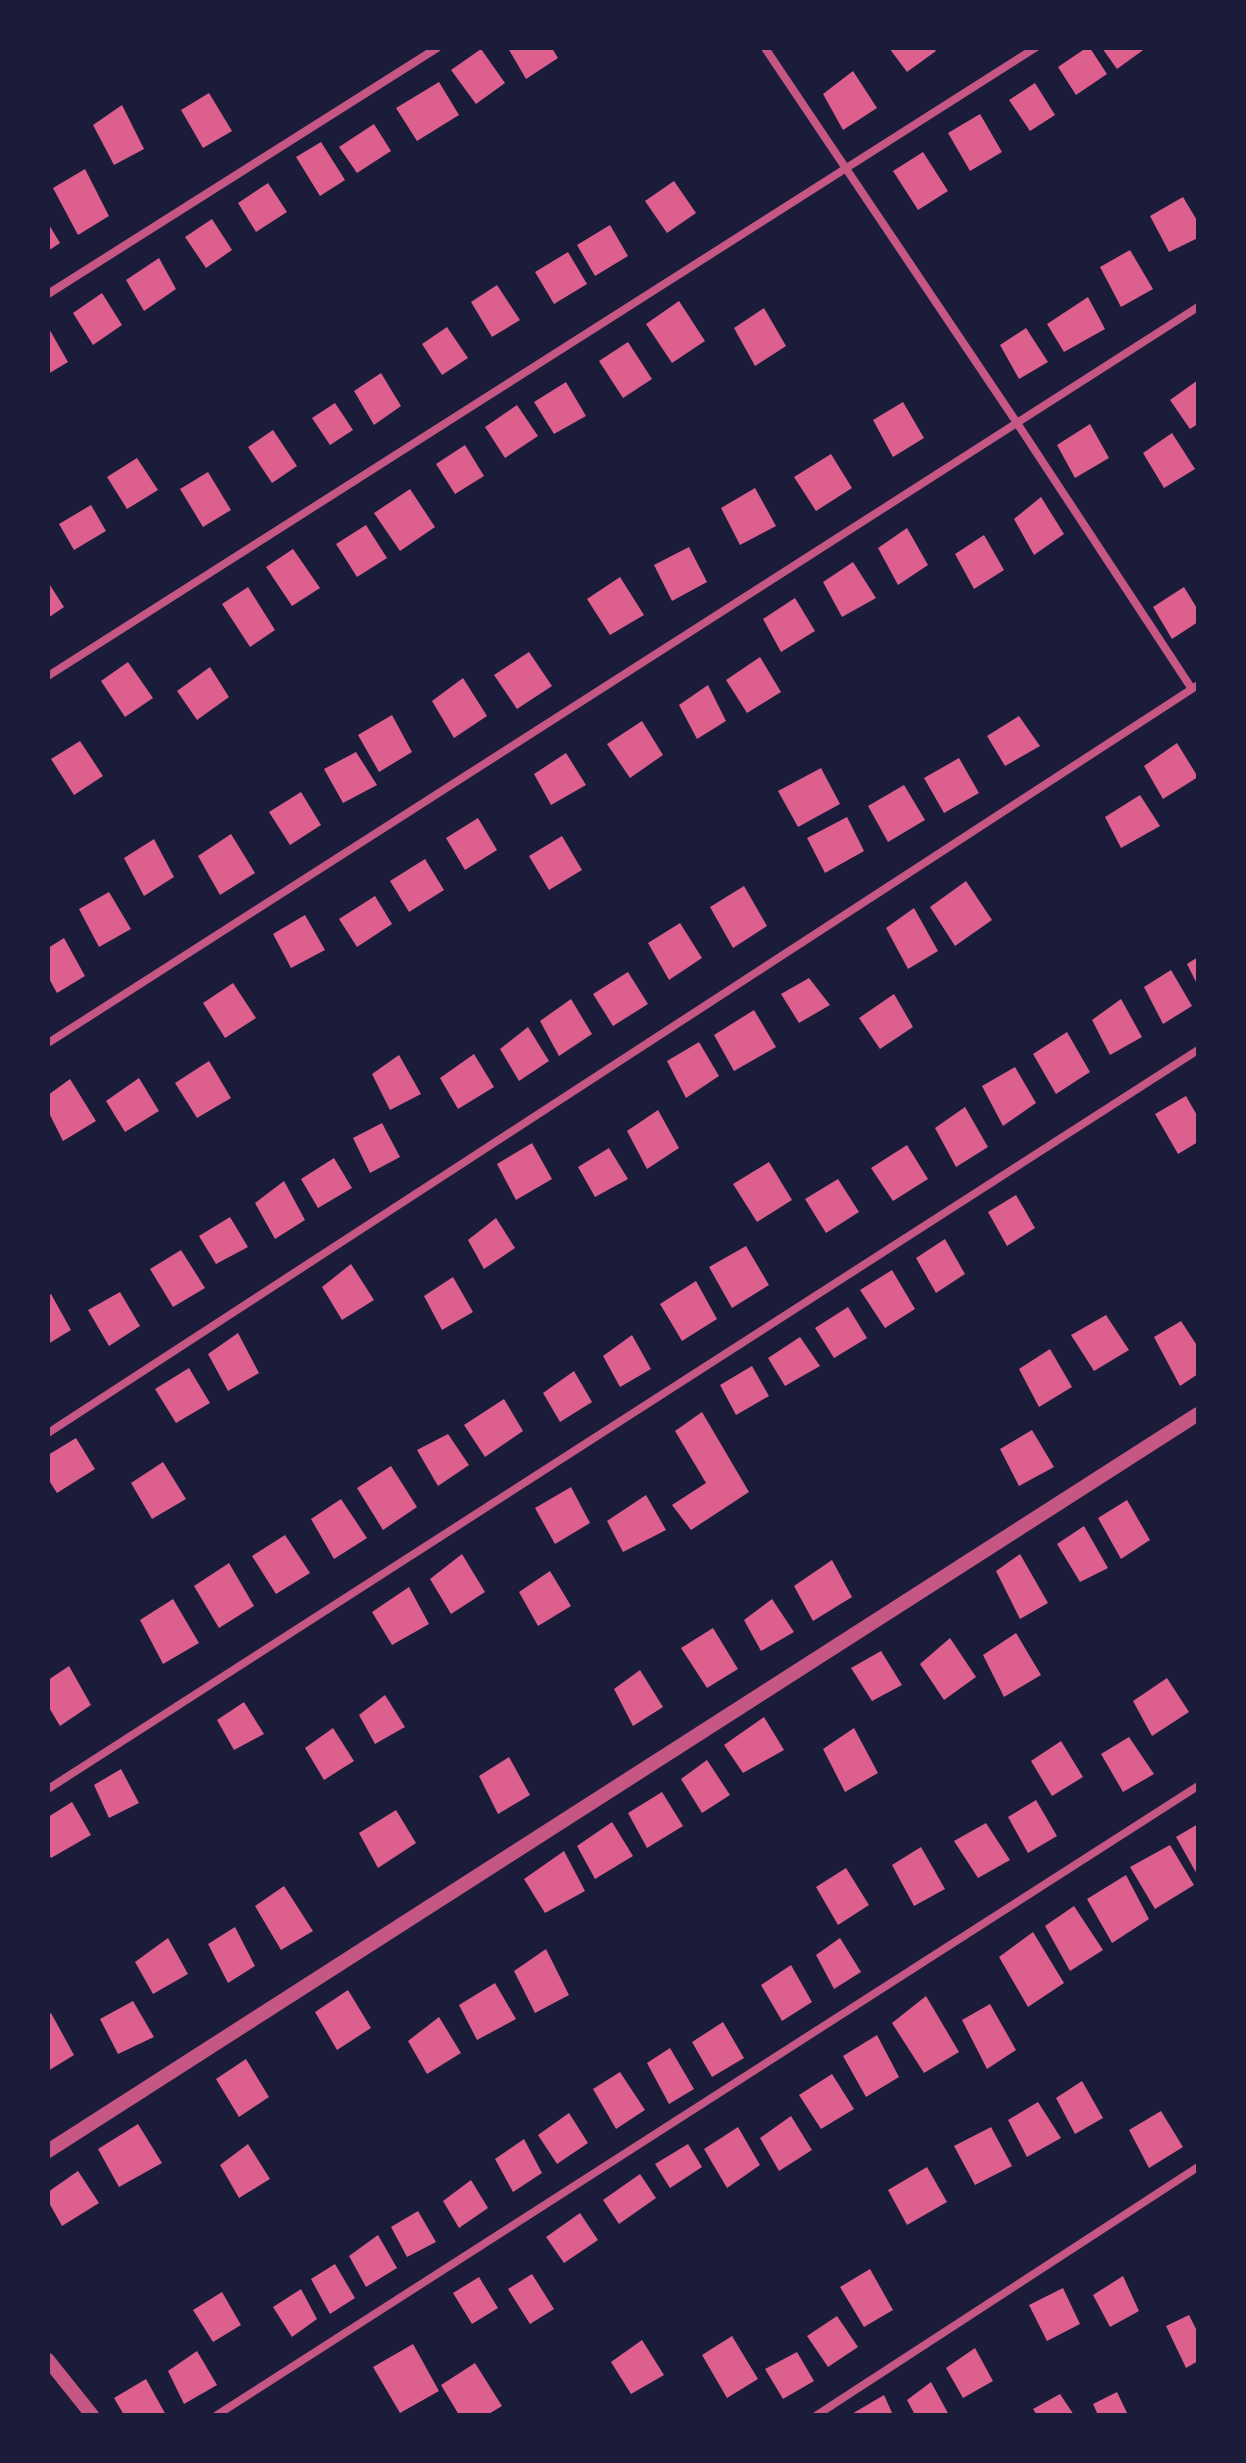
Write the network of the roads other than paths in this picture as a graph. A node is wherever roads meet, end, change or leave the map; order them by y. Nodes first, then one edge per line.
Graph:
1 (437, 48) edge
2 (765, 48) edge
3 (1035, 48) edge
4 (846, 168) junction
5 (48, 294) edge
6 (1198, 307) edge
7 (1017, 423) junction
8 (48, 676) edge
9 (1195, 687) edge
10 (48, 1043) edge
11 (1198, 1050) edge
12 (1198, 1414) edge
13 (48, 1433) edge
14 (1198, 1786) edge
15 (48, 1789) edge
16 (48, 2151) edge
17 (1198, 2167) edge
18 (48, 2360) edge
19 (92, 2415) edge
20 (217, 2415) edge
21 (817, 2415) edge

1 - 5 street
2 - 4 street
3 - 4 street
4 - 7 street
4 - 8 street
6 - 7 street
7 - 9 street
7 - 10 street
9 - 13 street
11 - 15 street
12 - 16 street
14 - 20 street
17 - 21 street
18 - 19 street

